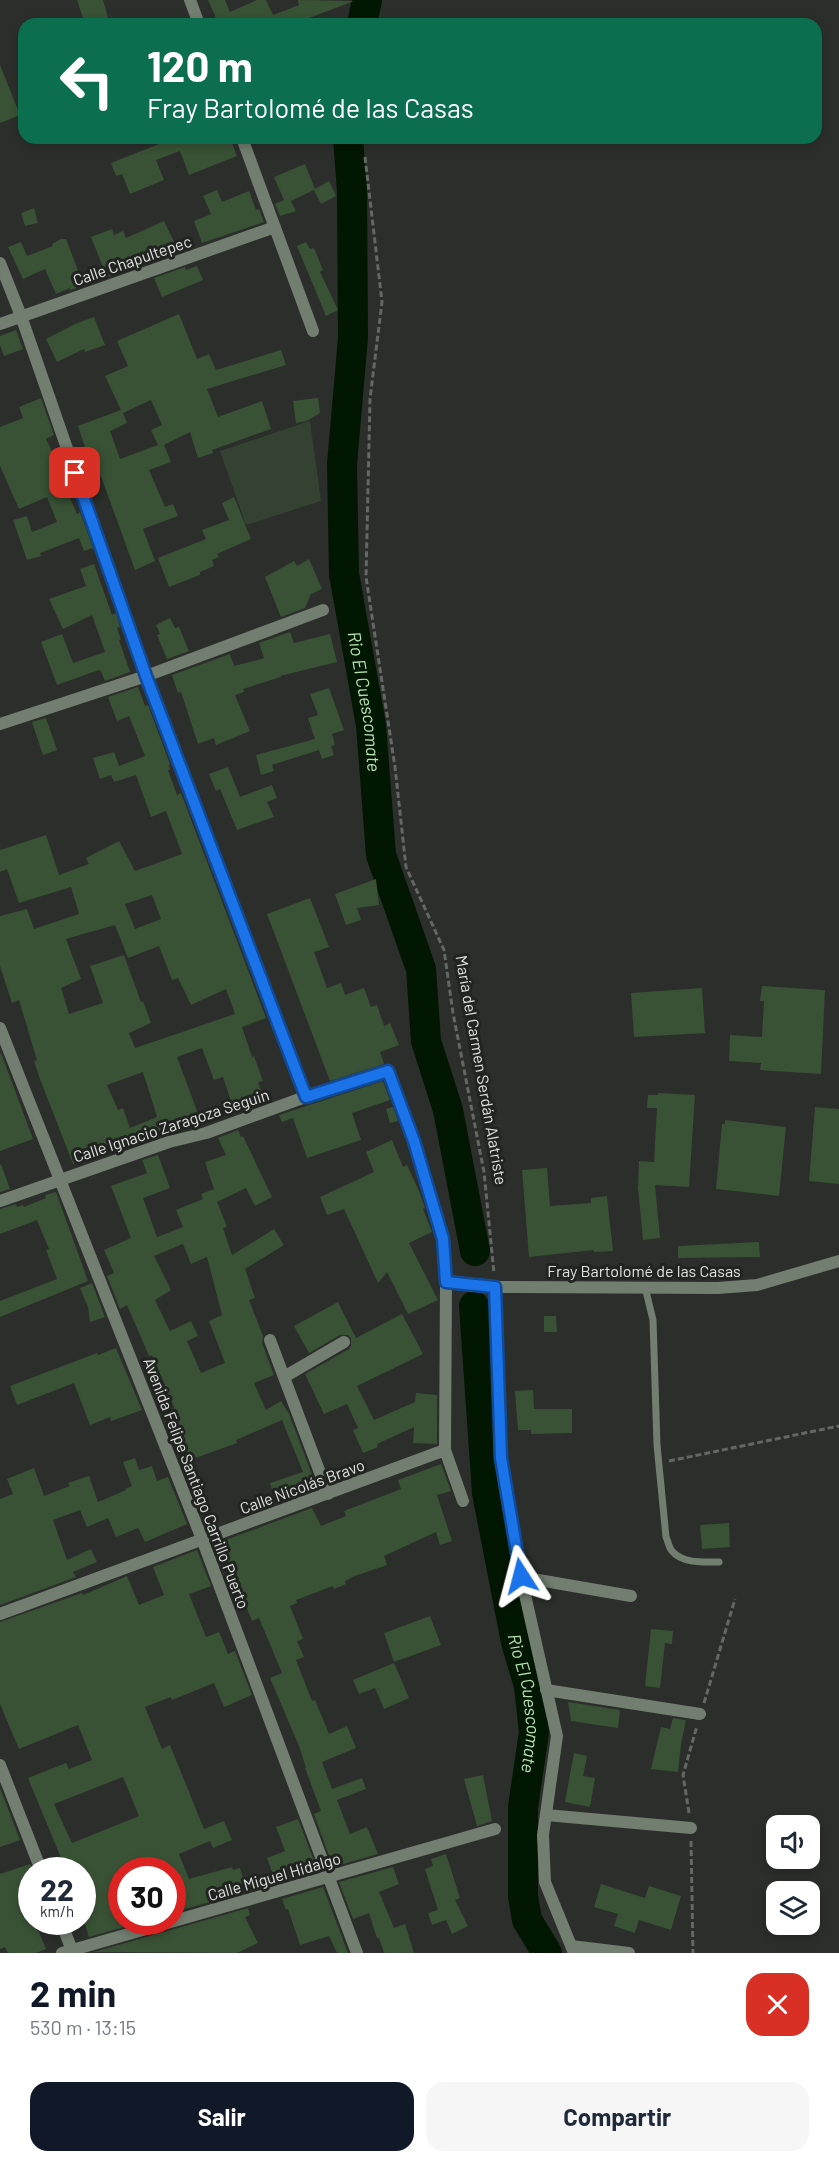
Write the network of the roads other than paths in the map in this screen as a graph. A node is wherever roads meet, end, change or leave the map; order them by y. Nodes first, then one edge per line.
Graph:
1 (189, 0) edge
2 (196, 18) edge
3 (244, 144) edge
4 (275, 227) junction
5 (0, 263) edge
6 (21, 316) junction
7 (0, 324) edge
8 (313, 331) dead end
9 (323, 610) dead end
10 (146, 676) junction
11 (0, 724) edge
12 (0, 1028) edge
13 (306, 1097) junction
14 (60, 1180) junction
15 (0, 1202) edge
16 (839, 1261) edge
17 (451, 1282) junction
18 (490, 1286) junction
19 (645, 1287) junction
20 (270, 1340) dead end
21 (344, 1342) dead end
22 (284, 1377) junction
23 (446, 1450) junction
24 (328, 1494) junction
25 (463, 1501) dead end
26 (202, 1539) junction
27 (719, 1563) dead end
28 (521, 1576) junction
29 (631, 1596) dead end
30 (0, 1614) edge
31 (546, 1690) junction
32 (700, 1714) road end
33 (0, 1765) edge
34 (546, 1815) junction
35 (495, 1828) dead end
36 (691, 1828) road end
37 (36, 1857) edge
38 (329, 1878) junction
39 (64, 1935) edge
40 (573, 1950) edge
41 (69, 1952) edge
42 (357, 1953) edge
43 (629, 1953) edge

1 - 2 street
3 - 4 street
4 - 6 street, Calle Chapultepec
4 - 8 street
5 - 6 street
6 - 7 street, Calle Chapultepec
6 - 10 street
9 - 10 street
10 - 11 street
10 - 13 street
12 - 14 street, Avenida Felipe Santiago Carrillo Puerto
13 - 14 street, Calle Ignacio Zaragoza Seguin
13 - 17 street, Calle Ignacio Zaragoza Seguin
14 - 15 street, Calle Ignacio Zaragoza Seguin
14 - 26 street, Avenida Felipe Santiago Carrillo Puerto
16 - 19 street, Fray Bartolomé de las Casas
17 - 18 street, Fray Bartolomé de las Casas
17 - 23 street
18 - 19 street, Fray Bartolomé de las Casas
18 - 28 street
19 - 27 lane
20 - 22 street
21 - 22 street
22 - 24 street
23 - 24 street, Calle Nicolás Bravo
23 - 25 street
24 - 26 street, Calle Nicolás Bravo
26 - 30 street, Calle Nicolás Bravo
26 - 38 street, Avenida Felipe Santiago Carrillo Puerto
28 - 29 street
28 - 31 street
31 - 32 street
31 - 34 street
33 - 37 street
34 - 36 street
34 - 40 street
35 - 38 street, Calle Miguel Hidalgo
38 - 41 street, Calle Miguel Hidalgo
38 - 42 street, Avenida Felipe Santiago Carrillo Puerto
39 - 41 street
40 - 43 street

